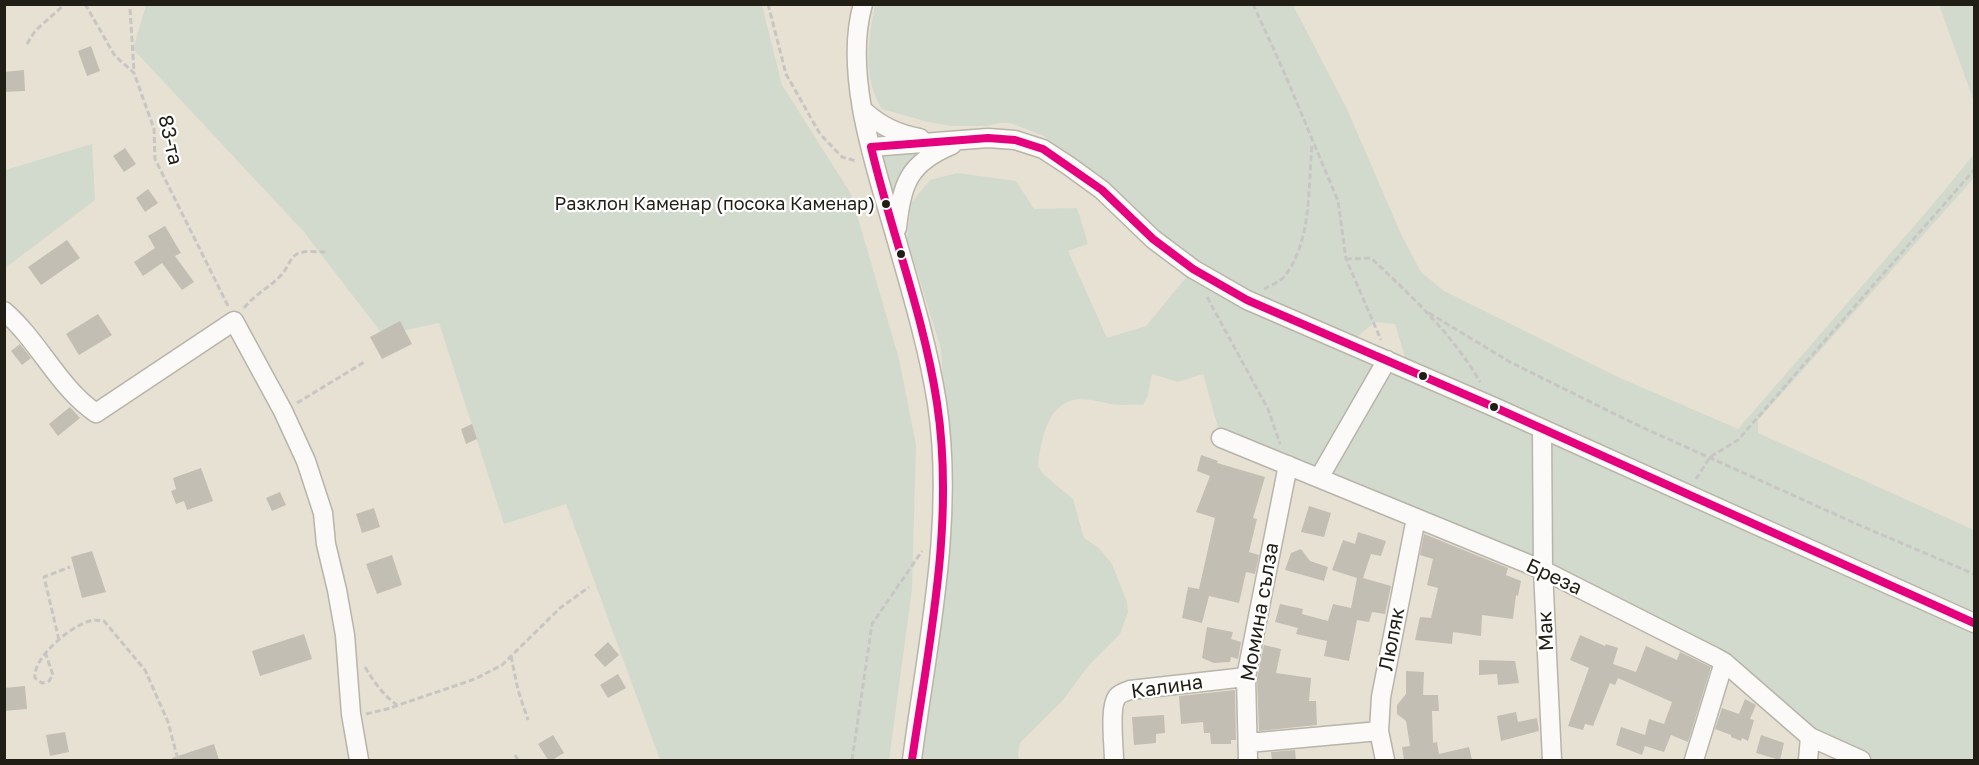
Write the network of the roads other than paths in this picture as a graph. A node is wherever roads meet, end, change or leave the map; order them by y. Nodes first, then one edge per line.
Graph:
1 (863, 4) edge
2 (864, 111) junction
3 (960, 141) junction
4 (871, 147) junction
5 (896, 239) junction
6 (4, 311) edge
7 (1387, 360) junction
8 (1542, 429) junction
9 (1221, 438) dead end
10 (1288, 465) junction
11 (1319, 478) junction
12 (1416, 518) junction
13 (1543, 570) junction
14 (1974, 622) edge
15 (1724, 662) junction
16 (1246, 677) junction
17 (1379, 731) junction
18 (1810, 737) junction
19 (1248, 752) edge
20 (359, 760) edge
21 (912, 760) edge
22 (1114, 760) edge
23 (1385, 760) edge
24 (1552, 760) edge
25 (1694, 760) edge
26 (1808, 760) edge
27 (1861, 760) edge

1 - 2 street
2 - 3 street
2 - 4 street
3 - 4 street
3 - 5 street
3 - 7 street
4 - 5 street
5 - 21 street
6 - 20 street
7 - 8 street
7 - 11 street
8 - 13 street, Мак
8 - 14 street
9 - 10 street, Бреза
10 - 11 street, Бреза
10 - 16 street, Момина сълза
11 - 12 street, Бреза
12 - 13 street, Бреза
12 - 17 street, Люляк
13 - 15 street, Бреза
13 - 24 street, Мак
15 - 18 street, Бреза
15 - 25 street
16 - 19 street, Момина сълза
16 - 22 street, Калина
17 - 19 street
17 - 23 street, Люляк
18 - 26 street
18 - 27 street, Бреза

